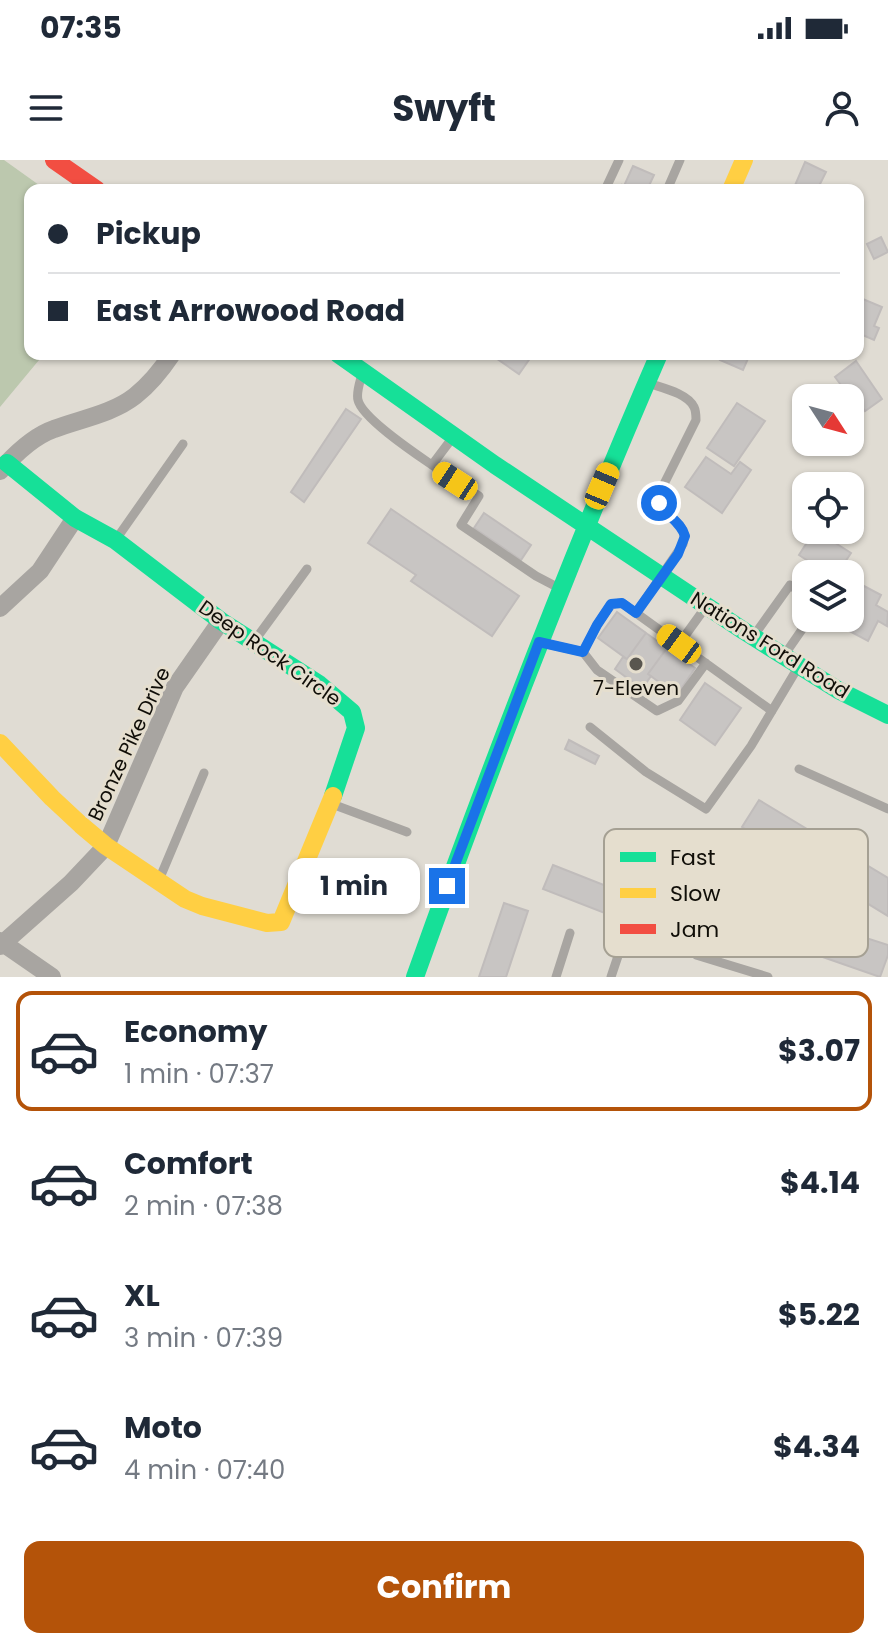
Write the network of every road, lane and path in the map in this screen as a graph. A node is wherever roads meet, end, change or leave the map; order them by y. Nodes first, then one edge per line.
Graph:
1 (54, 160) edge
2 (619, 160) edge
3 (680, 160) edge
4 (744, 160) edge
5 (88, 184) edge
6 (608, 184) edge
7 (670, 184) edge
8 (734, 184) edge
9 (167, 360) edge
10 (347, 360) edge
11 (657, 360) edge
12 (363, 371) junction
13 (647, 383) junction
14 (454, 436) junction
15 (183, 444) dead end
16 (432, 465) junction
17 (3, 467) edge
18 (75, 518) junction
19 (586, 525) junction
20 (115, 540) junction
21 (307, 569) dead end
22 (662, 576) junction
23 (792, 586) edge
24 (560, 589) junction
25 (707, 606) junction
26 (0, 608) edge
27 (636, 613) junction
28 (221, 621) junction
29 (804, 632) edge
30 (753, 637) junction
31 (539, 642) junction
32 (253, 643) junction
33 (679, 644) junction
34 (583, 652) junction
35 (791, 661) junction
36 (706, 663) junction
37 (772, 711) junction
38 (888, 715) edge
39 (590, 727) dead end
40 (0, 743) edge
41 (799, 769) dead end
42 (204, 773) dead end
43 (330, 804) junction
44 (888, 809) edge
45 (407, 832) dead end
46 (106, 846) junction
47 (159, 881) junction
48 (570, 933) dead end
49 (1, 943) edge
50 (618, 957) edge
51 (701, 957) edge
52 (741, 973) edge
53 (52, 977) edge
54 (415, 977) edge
55 (556, 977) edge
56 (611, 977) edge
57 (768, 977) edge

1 - 5 street
2 - 6 lane
3 - 7 lane
4 - 8 street
9 - 17 street
10 - 12 street, Nations Ford Road
11 - 13 street
12 - 14 street, Nations Ford Road
12 - 16 lane
13 - 19 street
13 - 22 lane
14 - 16 lane
14 - 19 street, Nations Ford Road
15 - 20 lane
16 - 24 lane
17 - 18 street, Deep Rock Circle
18 - 20 street, Deep Rock Circle
18 - 26 street
19 - 22 street, Nations Ford Road
19 - 24 street
20 - 28 street, Deep Rock Circle
21 - 32 lane
22 - 25 street, Nations Ford Road
22 - 27 lane
23 - 30 lane
24 - 31 street
25 - 30 street, Nations Ford Road
25 - 33 lane
27 - 33 lane
27 - 34 lane
28 - 32 street, Deep Rock Circle
28 - 46 street, Bronze Pike Drive
29 - 35 lane
30 - 35 street, Nations Ford Road
31 - 34 lane
31 - 54 street
32 - 43 street, Deep Rock Circle
33 - 36 lane
34 - 36 lane
35 - 37 lane
35 - 38 street, Nations Ford Road
36 - 37 lane
37 - 39 lane
40 - 46 street, Deep Rock Circle
41 - 44 lane
42 - 47 lane
43 - 45 lane
43 - 47 street, Deep Rock Circle
46 - 47 street, Deep Rock Circle
46 - 49 street, Bronze Pike Drive
48 - 55 lane
49 - 53 street
50 - 56 lane
51 - 52 lane
52 - 57 lane

